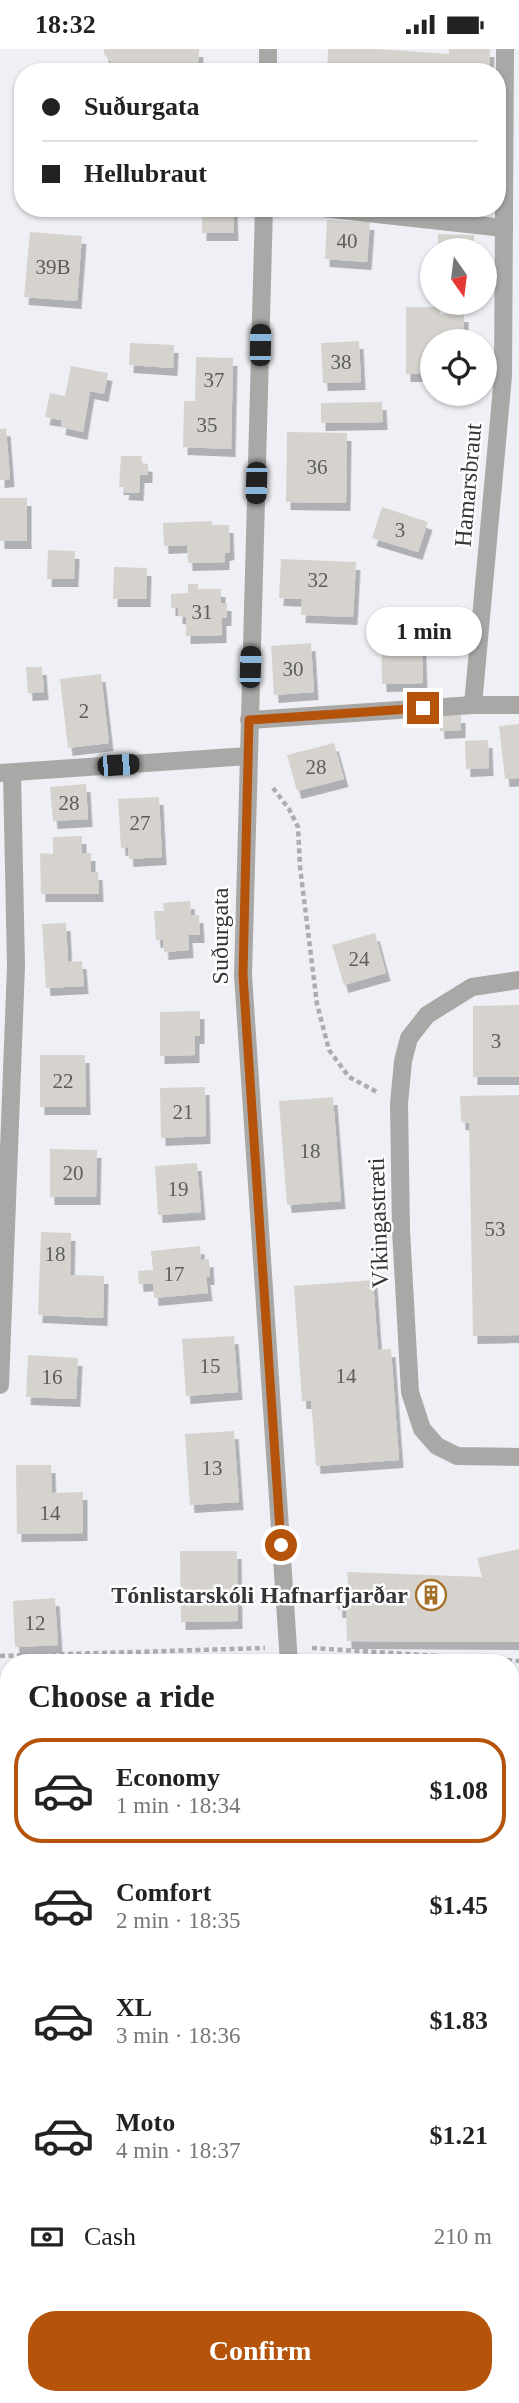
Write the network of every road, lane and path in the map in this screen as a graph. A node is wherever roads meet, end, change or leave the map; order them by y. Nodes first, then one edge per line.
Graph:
1 (264, 217) edge
2 (404, 217) edge
3 (504, 217) edge
4 (504, 228) junction
5 (473, 705) junction
6 (519, 705) edge
7 (249, 720) junction
8 (248, 756) junction
9 (6, 773) edge
10 (519, 980) edge
11 (399, 1104) junction
12 (0, 1384) edge
13 (519, 1457) edge
14 (288, 1654) edge

1 - 7 street, Suðurgata
2 - 4 street
3 - 4 street, Hamarsbraut
4 - 5 street, Hamarsbraut
5 - 6 street
5 - 7 street
7 - 8 street, Suðurgata
8 - 9 street
8 - 11 path
8 - 14 street, Suðurgata
9 - 12 street
10 - 11 street, Víkingastræti
11 - 13 street, Víkingastræti

